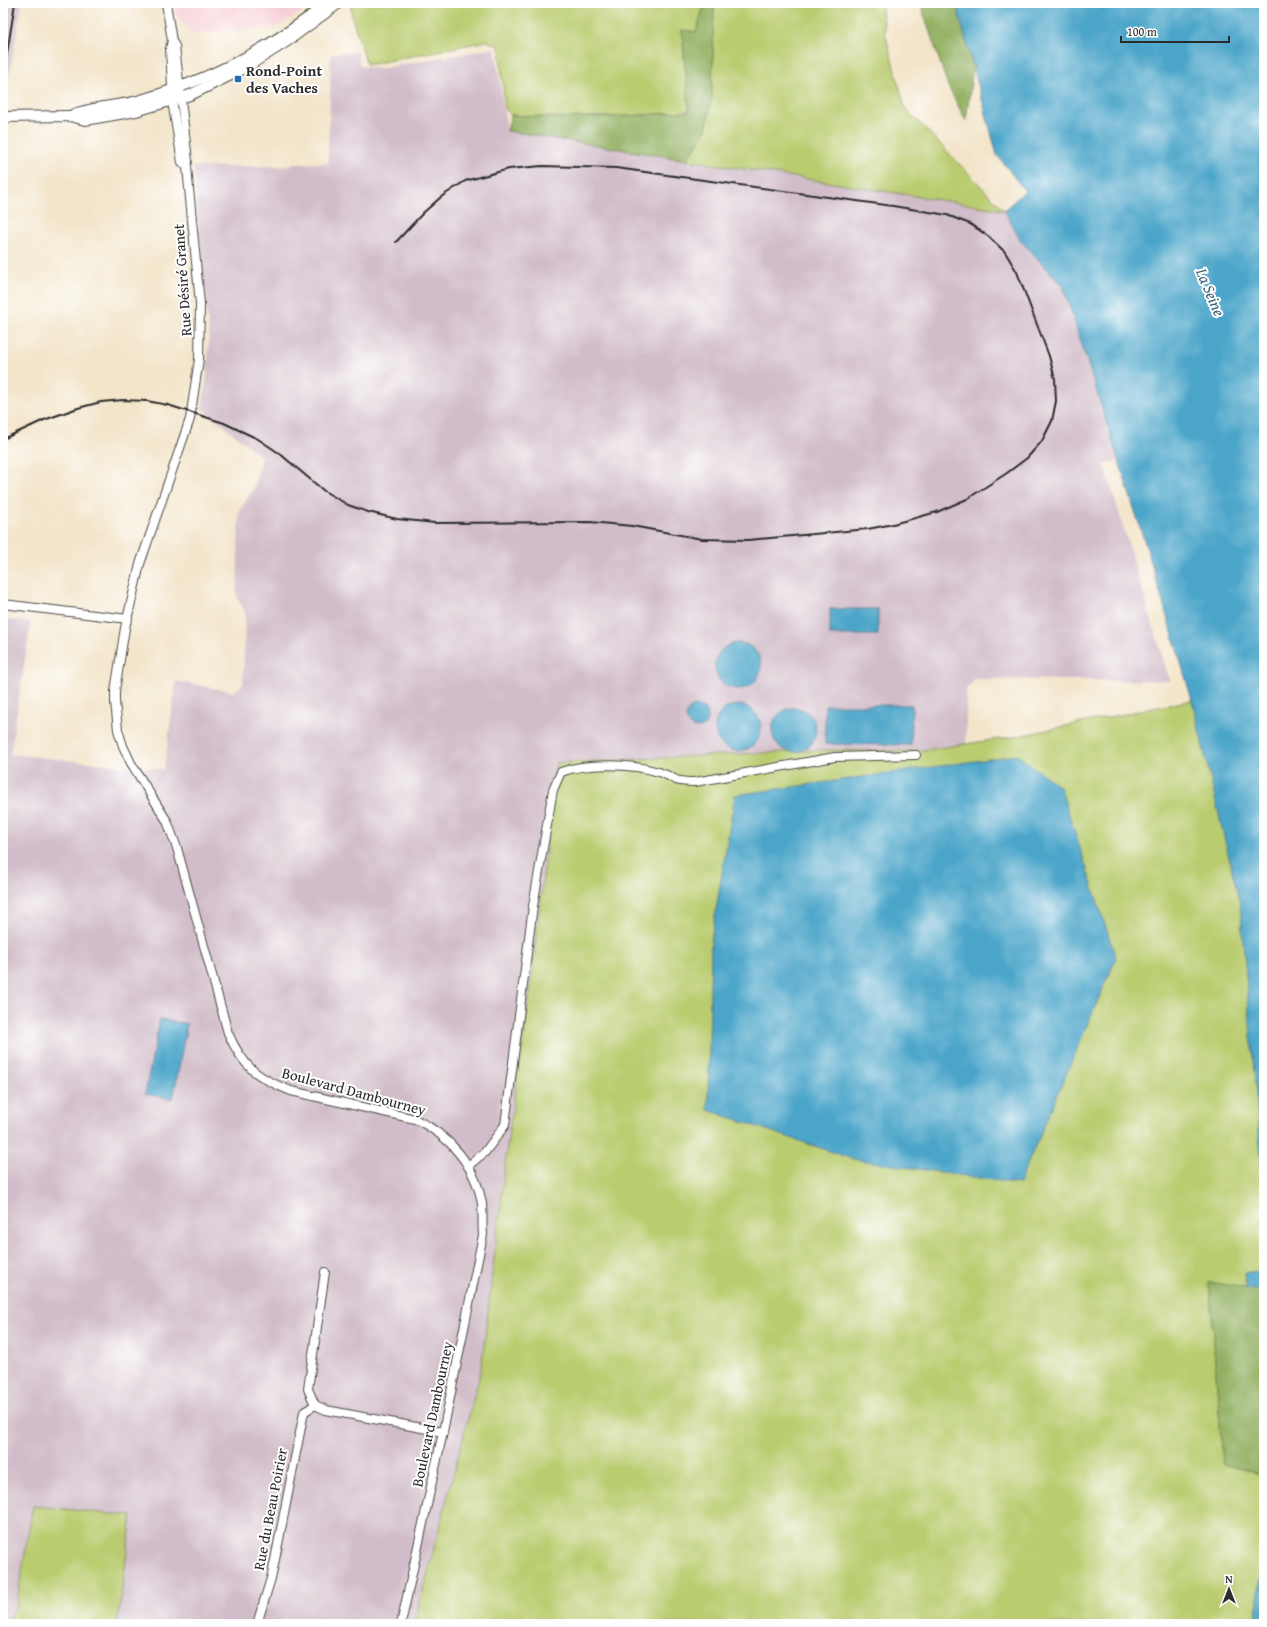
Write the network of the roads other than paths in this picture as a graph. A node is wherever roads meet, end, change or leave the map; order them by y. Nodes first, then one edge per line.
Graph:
1 (166, 3) edge
2 (327, 3) edge
3 (338, 3) edge
4 (176, 94) junction
5 (3, 117) edge
6 (144, 552) joint
7 (3, 604) edge
8 (128, 619) junction
9 (916, 755) dead end
10 (468, 1166) junction
11 (325, 1272) dead end
12 (315, 1405) junction
13 (443, 1432) junction
14 (257, 1624) edge
15 (401, 1624) edge

1 - 4 street, Rue Désiré Granet
2 - 4 main road
3 - 4 main road
4 - 5 main road
4 - 6 street, Rue Désiré Granet
6 - 8 street, Boulevard Dambourney
7 - 8 street
8 - 10 street, Boulevard Dambourney
9 - 10 street
10 - 13 street, Boulevard Dambourney
11 - 12 street
12 - 13 street
12 - 14 street, Rue du Beau Poirier
13 - 15 street, Boulevard Dambourney

